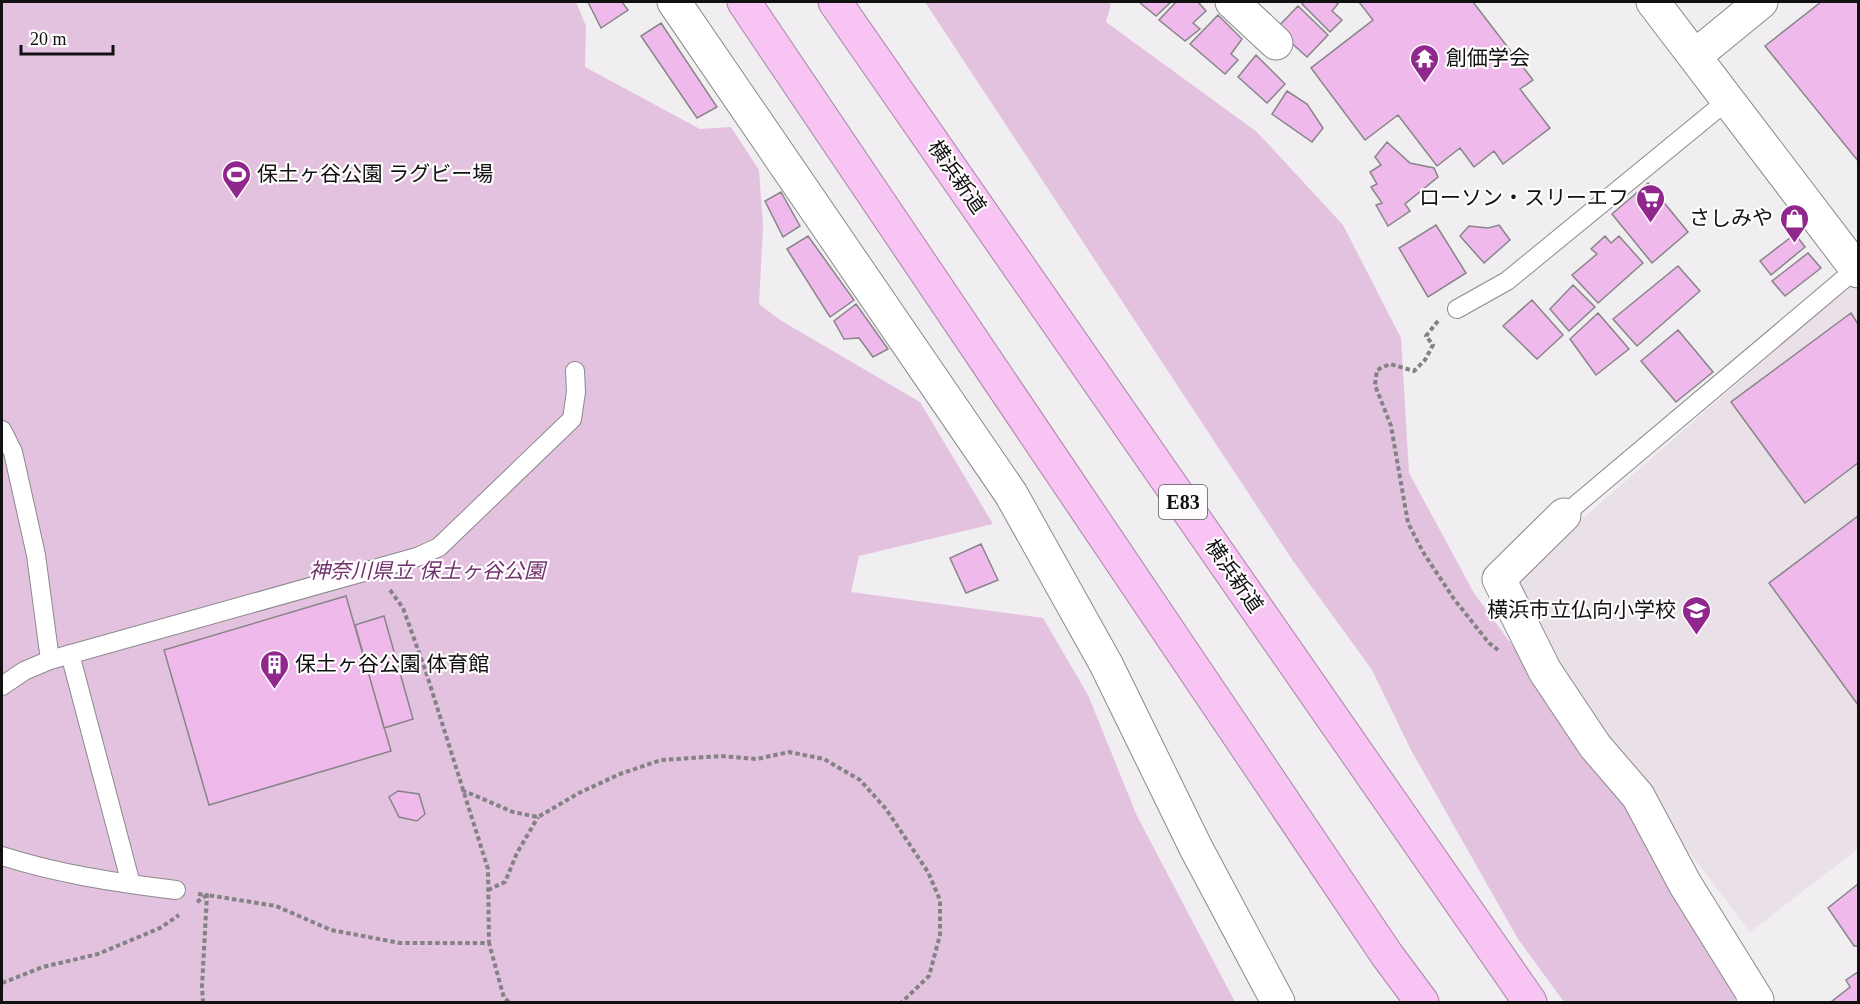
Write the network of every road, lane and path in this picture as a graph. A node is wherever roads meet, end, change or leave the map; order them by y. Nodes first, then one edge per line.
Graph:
1 (674, 2) edge
2 (744, 2) edge
3 (835, 2) edge
4 (1232, 2) edge
5 (1653, 2) edge
6 (1761, 2) edge
7 (1276, 42) dead end
8 (1695, 56) junction
9 (1728, 100) junction
10 (1858, 270) edge
11 (1457, 309) joint
12 (575, 371) dead end
13 (2, 430) edge
14 (1564, 515) joint
15 (375, 569) junction
16 (1502, 653) dead end
17 (70, 654) junction
18 (50, 660) junction
19 (2, 686) edge
20 (462, 790) junction
21 (538, 817) junction
22 (2, 856) edge
23 (131, 884) junction
24 (176, 890) joint
25 (488, 890) junction
26 (207, 895) junction
27 (489, 943) junction
28 (1387, 955) junction
29 (2, 983) edge
30 (203, 1002) edge
31 (509, 1002) edge
32 (902, 1002) edge
33 (1278, 1002) edge
34 (1405, 1002) edge
35 (1422, 1002) edge
36 (1530, 1002) edge
37 (1753, 1002) edge

1 - 33 street
2 - 28 highway
3 - 36 highway, 横浜新道 / E83
4 - 7 street
5 - 8 street
6 - 8 street
8 - 9 street
9 - 10 street
9 - 11 lane
10 - 14 lane
11 - 16 path
12 - 15 lane
13 - 18 lane
14 - 37 street
15 - 17 lane
15 - 20 path
17 - 18 lane
17 - 23 lane
18 - 19 lane
20 - 21 path
20 - 25 path
21 - 25 path
21 - 32 path
22 - 23 lane
23 - 24 lane
24 - 26 path
25 - 27 path
26 - 27 path
26 - 29 path
26 - 30 path
27 - 31 path
28 - 34 highway
28 - 35 highway

